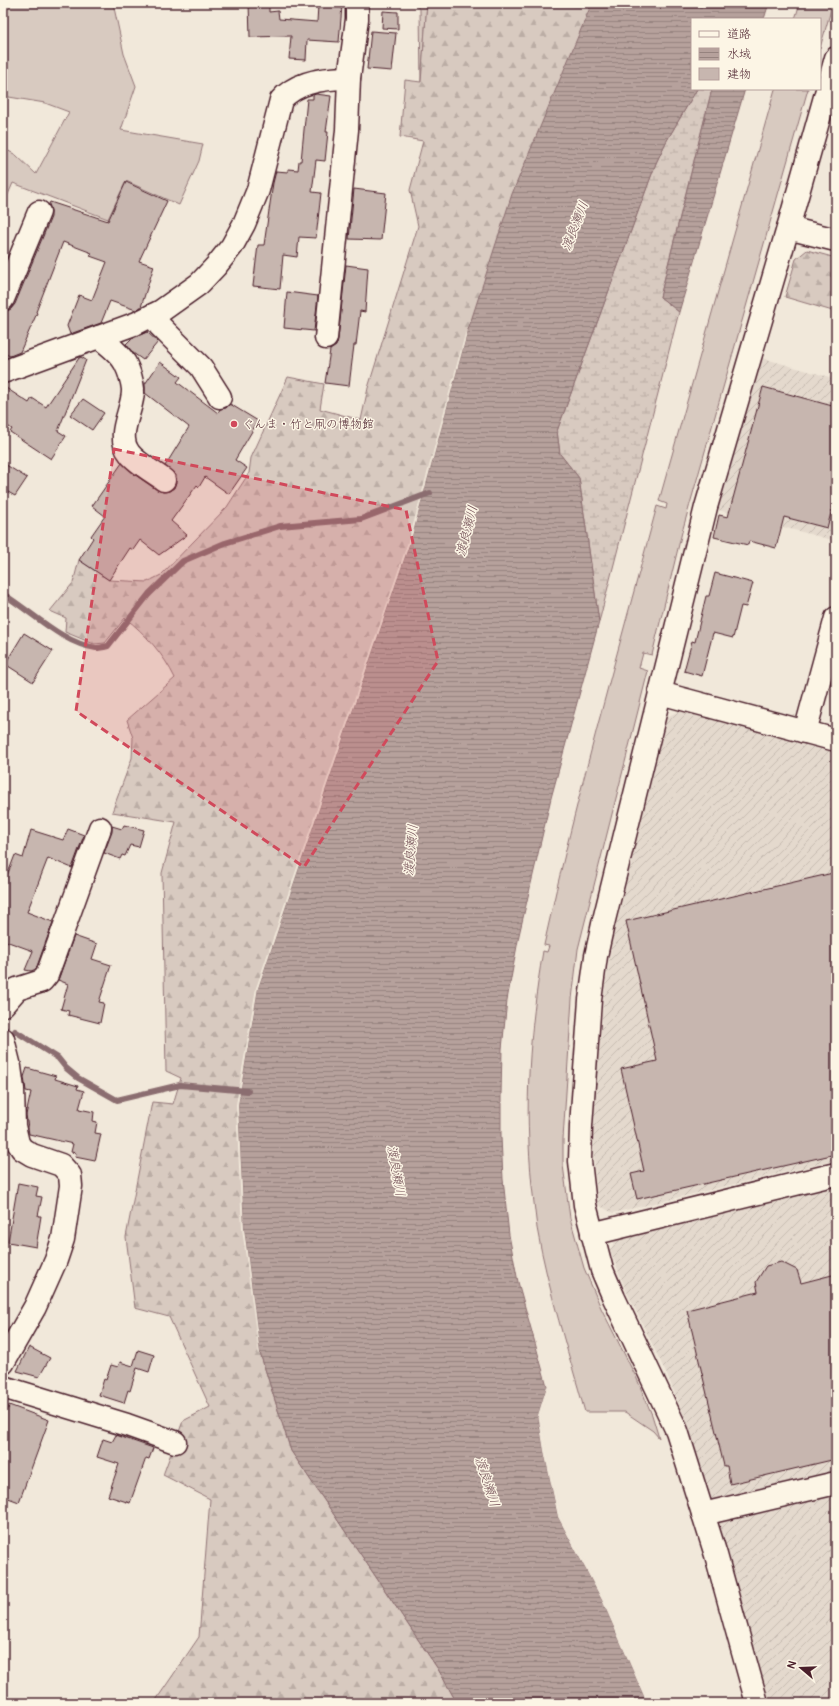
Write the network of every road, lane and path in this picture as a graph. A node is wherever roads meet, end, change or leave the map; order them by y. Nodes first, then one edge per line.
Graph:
1 (357, 3) edge
2 (836, 58) edge
3 (349, 78) junction
4 (39, 212) dead end
5 (788, 228) junction
6 (836, 240) edge
7 (3, 299) edge
8 (153, 315) junction
9 (99, 336) junction
10 (326, 338) dead end
11 (3, 372) edge
12 (220, 397) dead end
13 (164, 480) dead end
14 (836, 618) edge
15 (660, 693) junction
16 (805, 732) junction
17 (836, 740) edge
18 (100, 828) dead end
19 (3, 1005) edge
20 (3, 1039) edge
21 (836, 1174) edge
22 (592, 1234) junction
23 (3, 1361) edge
24 (3, 1387) edge
25 (175, 1442) dead end
26 (836, 1483) edge
27 (703, 1514) junction
28 (757, 1703) edge

1 - 3 street
2 - 5 street
3 - 8 street
3 - 10 street
4 - 7 street
5 - 6 street
5 - 15 street
8 - 9 street
8 - 12 street
9 - 11 street
9 - 13 street
14 - 16 street
15 - 16 street
15 - 22 street
16 - 17 street
18 - 19 street
20 - 23 street
21 - 22 street
22 - 27 street
24 - 25 street
26 - 27 street
27 - 28 street

